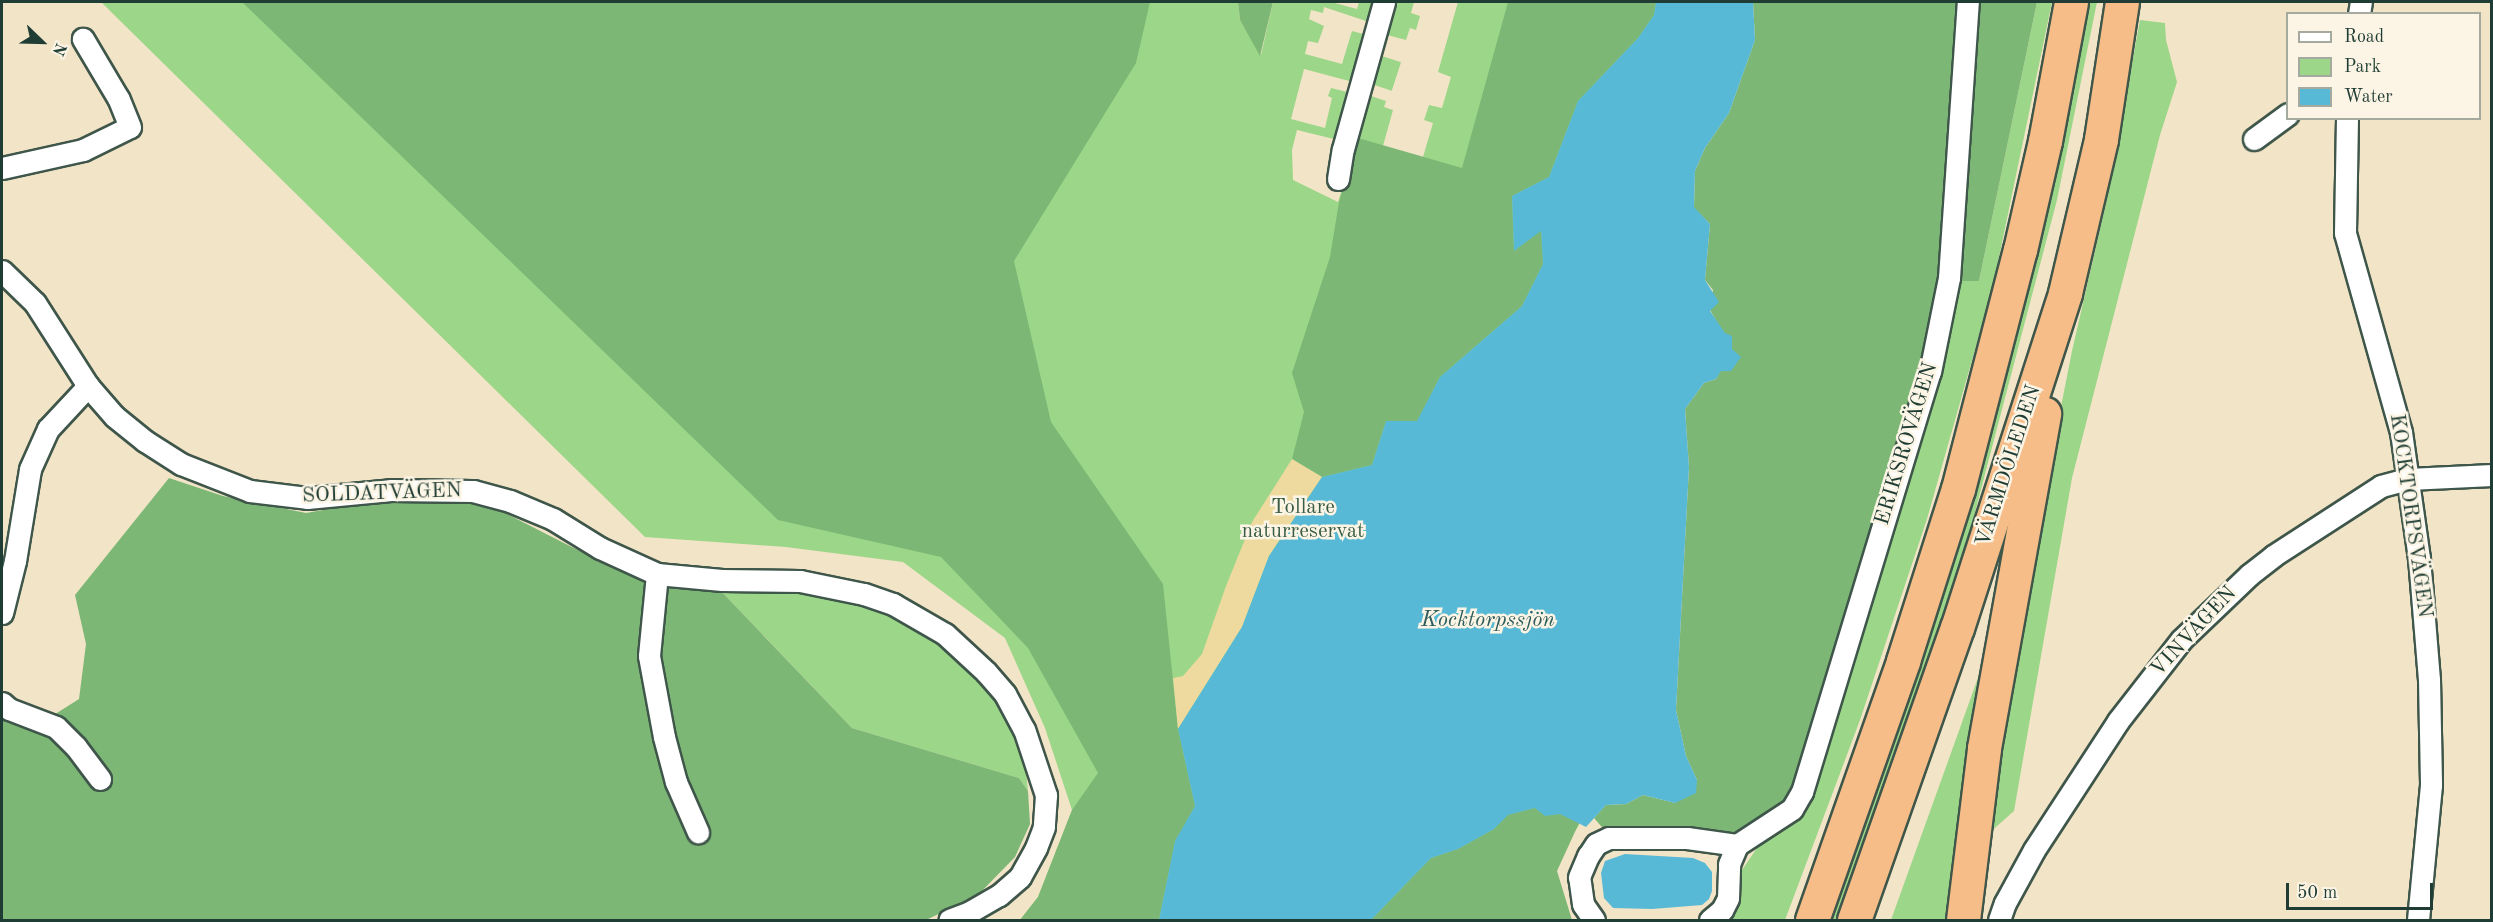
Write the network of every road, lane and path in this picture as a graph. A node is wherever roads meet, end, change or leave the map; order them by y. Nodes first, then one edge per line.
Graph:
1 (1384, 2) edge
2 (1968, 2) edge
3 (2071, 2) edge
4 (2122, 2) edge
5 (83, 39) dead end
6 (2286, 115) edge
7 (2347, 120) edge
8 (2254, 139) dead end
9 (2, 168) edge
10 (1338, 179) dead end
11 (2, 271) edge
12 (2065, 293) junction
13 (88, 386) junction
14 (2492, 475) edge
15 (2408, 479) junction
16 (657, 574) junction
17 (2, 612) edge
18 (2, 703) edge
19 (100, 779) dead end
20 (698, 832) dead end
21 (1737, 845) junction
22 (949, 921) edge
23 (1594, 921) edge
24 (1710, 921) edge
25 (1812, 921) edge
26 (1854, 921) edge
27 (1963, 921) edge
28 (2000, 921) edge
29 (2418, 921) edge

1 - 10 street
2 - 21 street, ERIKSROVÄGEN
3 - 25 highway, VÄRMDÖLEDEN
4 - 12 highway, VÄRMDÖLEDEN
5 - 9 street
6 - 8 street
7 - 15 street, KOCKTORPSVÄGEN
11 - 13 street, SOLDATVÄGEN
12 - 26 highway, VÄRMDÖLEDEN
12 - 27 highway
13 - 16 street, SOLDATVÄGEN
13 - 17 street
14 - 15 street, VINVÄGEN
15 - 28 street, VINVÄGEN
15 - 29 street, KOCKTORPSVÄGEN
16 - 20 street
16 - 22 street, SOLDATVÄGEN
18 - 19 street
21 - 23 street
21 - 24 street

